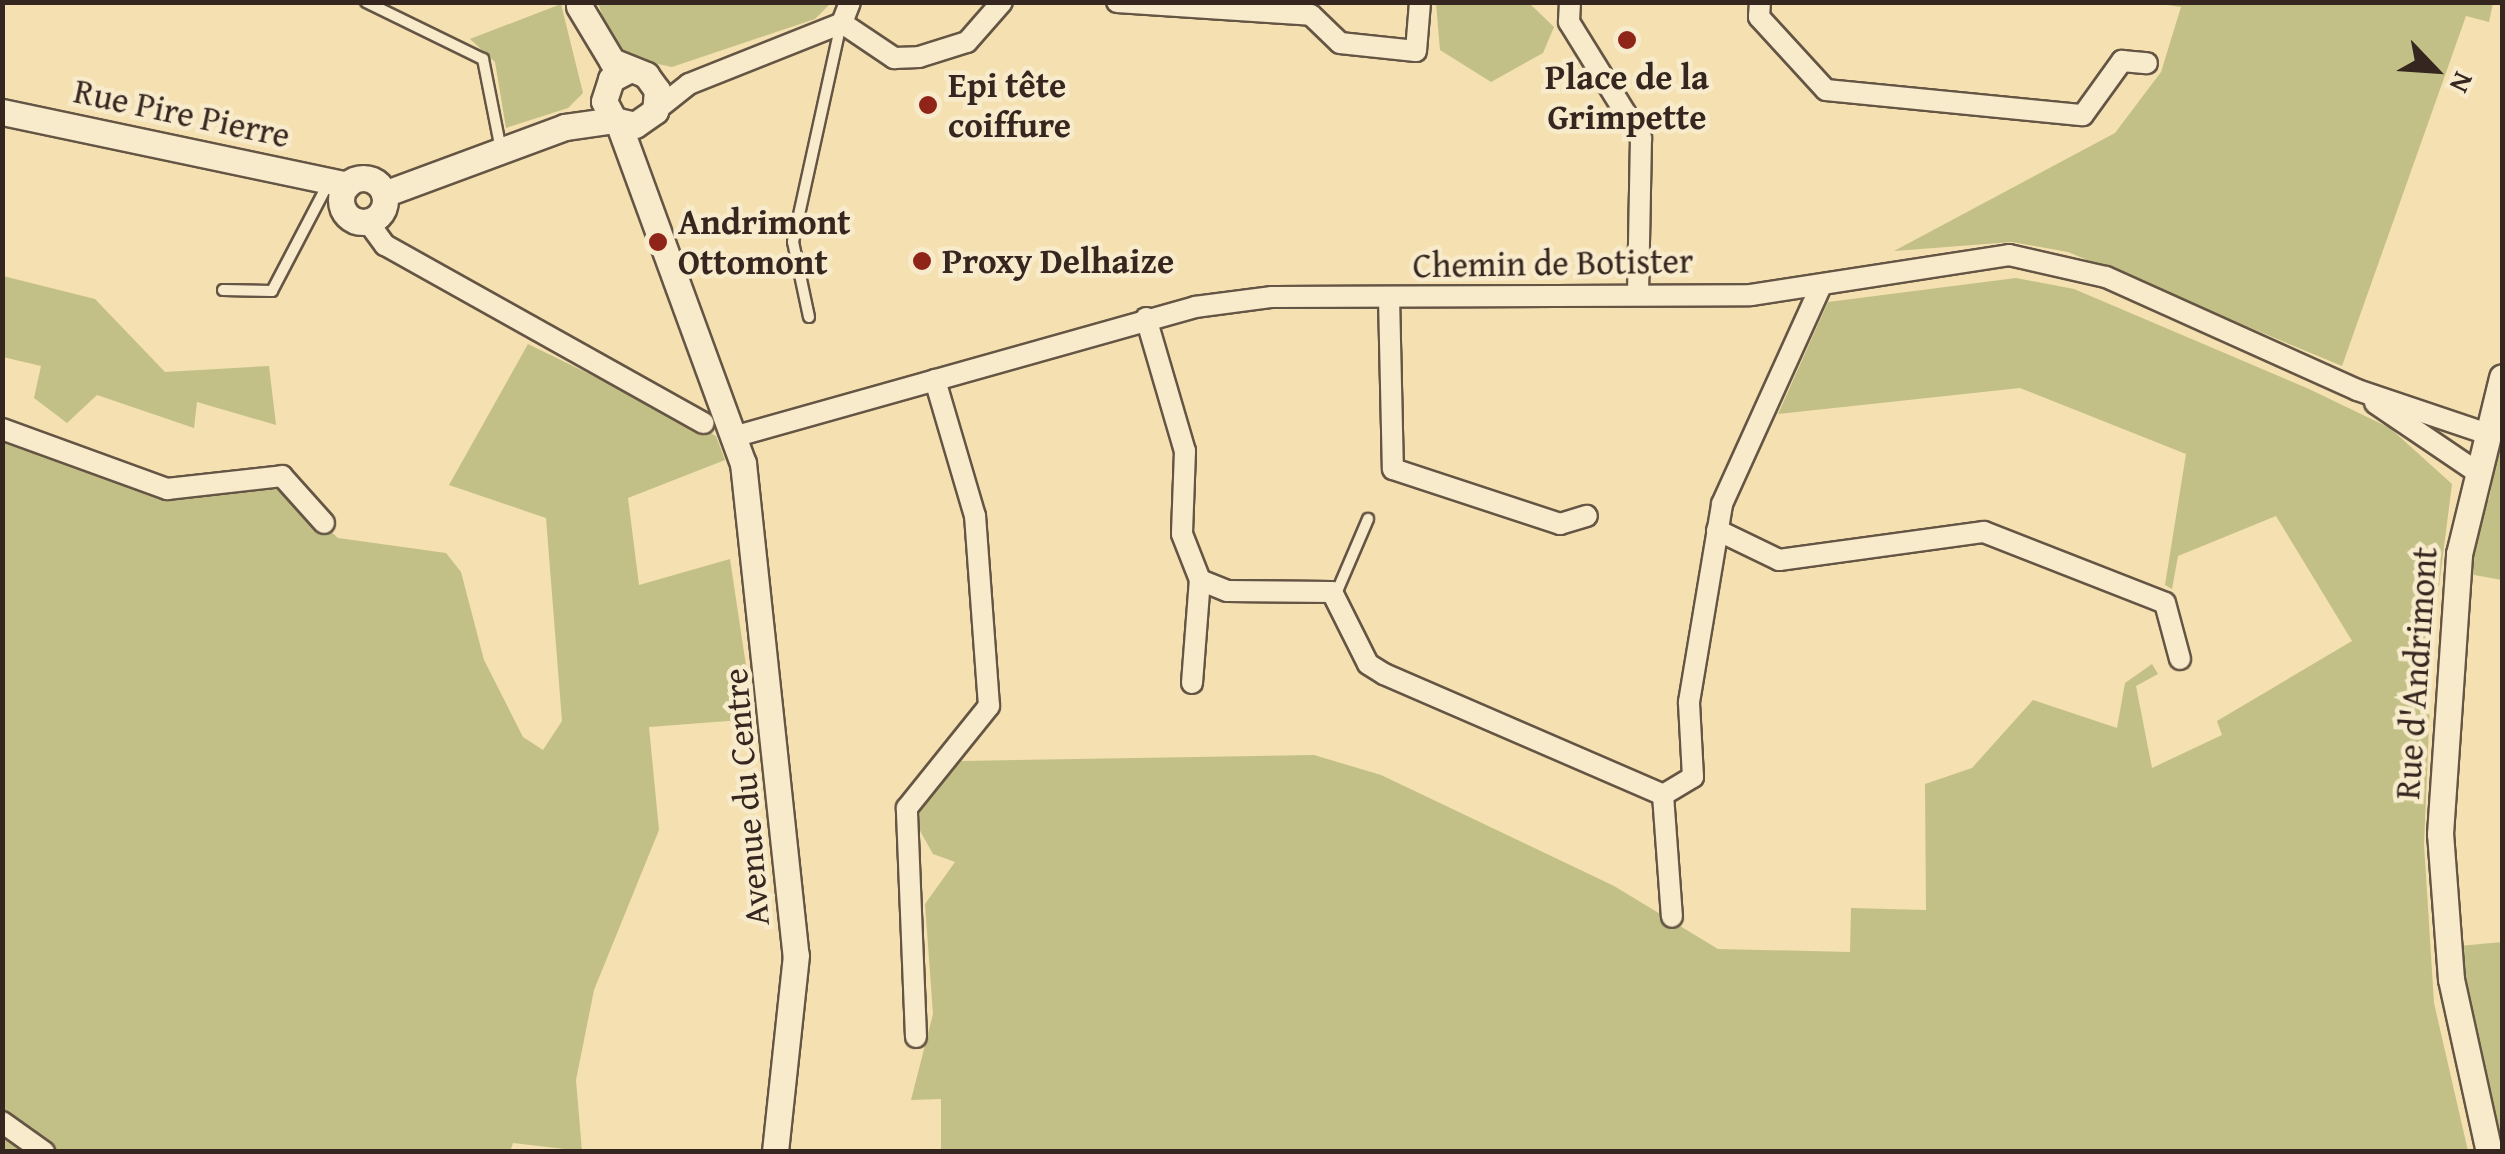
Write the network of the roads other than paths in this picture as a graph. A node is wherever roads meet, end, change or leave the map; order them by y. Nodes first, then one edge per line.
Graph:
1 (366, 2) edge
2 (850, 2) edge
3 (1002, 2) edge
4 (1117, 2) edge
5 (1420, 2) edge
6 (1570, 2) edge
7 (1760, 2) edge
8 (578, 4) edge
9 (1312, 9) edge
10 (842, 24) junction
11 (2147, 62) dead end
12 (641, 75) junction
13 (689, 84) junction
14 (604, 90) junction
15 (2, 112) edge
16 (633, 119) junction
17 (576, 124) junction
18 (501, 151) junction
19 (339, 182) junction
20 (384, 194) junction
21 (368, 222) junction
22 (1820, 288) junction
23 (223, 290) dead end
24 (1638, 293) junction
25 (1389, 298) junction
26 (809, 316) dead end
27 (1146, 318) junction
28 (2502, 377) edge
29 (935, 380) junction
30 (2357, 390) junction
31 (2493, 417) edge
32 (704, 422) dead end
33 (2, 429) edge
34 (738, 436) junction
35 (2474, 470) junction
36 (1587, 516) dead end
37 (1368, 519) dead end
38 (324, 523) dead end
39 (1717, 530) junction
40 (1200, 580) junction
41 (1335, 596) junction
42 (2180, 659) dead end
43 (1192, 682) dead end
44 (1662, 795) junction
45 (1672, 917) dead end
46 (916, 1037) dead end
47 (2, 1122) edge
48 (44, 1152) edge
49 (775, 1152) edge
50 (2489, 1152) edge

1 - 18 lane
2 - 10 street
3 - 10 street
4 - 9 street
5 - 9 street
6 - 24 street
7 - 11 street
8 - 12 street
8 - 14 street
10 - 13 street
10 - 26 lane
12 - 13 street
12 - 14 street
12 - 16 street
13 - 16 street
14 - 16 street
14 - 17 street
15 - 19 street, Rue Pire Pierre
16 - 17 street
16 - 34 street, Avenue du Centre
17 - 18 street
18 - 20 street
19 - 20 street, Rue Pire Pierre
19 - 21 street
19 - 23 lane
20 - 21 street
21 - 32 street
22 - 24 street, Chemin de Botister
22 - 30 street, Chemin de Botister
22 - 39 street
24 - 25 street, Chemin de Botister
25 - 27 street, Chemin de Botister
25 - 36 street
27 - 29 street, Chemin de Botister
27 - 40 street
28 - 31 street, Rue d'Andrimont
29 - 34 street, Chemin de Botister
29 - 46 street
30 - 31 street, Chemin de Botister
30 - 35 street, Chemin de Botister
31 - 35 street, Rue d'Andrimont
33 - 38 street
34 - 49 street, Avenue du Centre
35 - 50 street, Rue d'Andrimont
37 - 41 lane
39 - 42 street
39 - 44 street
40 - 41 street
40 - 43 street
41 - 44 street
44 - 45 street
47 - 48 street

